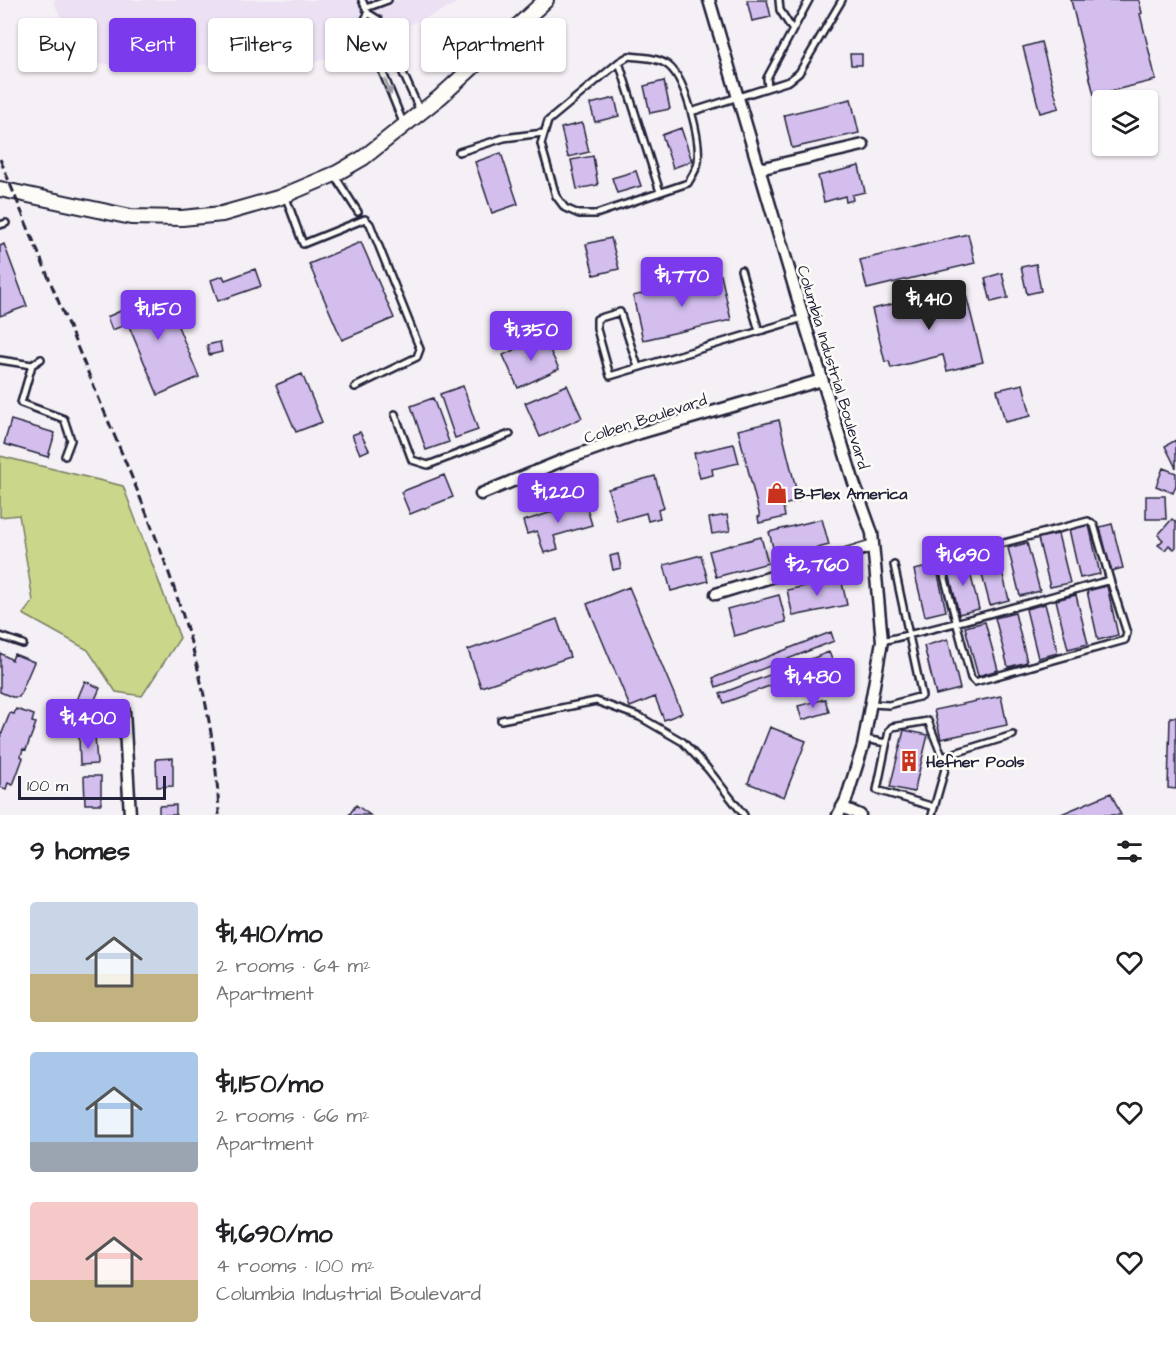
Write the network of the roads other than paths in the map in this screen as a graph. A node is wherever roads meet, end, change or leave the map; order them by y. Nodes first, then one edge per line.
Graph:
1 (362, 0) edge
2 (388, 0) edge
3 (546, 0) edge
4 (709, 0) edge
5 (779, 0) edge
6 (809, 0) edge
7 (842, 0) edge
8 (367, 11) junction
9 (792, 29) junction
10 (619, 62) junction
11 (768, 87) junction
12 (737, 97) junction
13 (420, 112) junction
14 (691, 112) junction
15 (404, 125) junction
16 (543, 133) junction
17 (863, 145) dead end
18 (459, 152) dead end
19 (759, 169) junction
20 (334, 175) junction
21 (0, 189) edge
22 (660, 192) junction
23 (285, 195) junction
24 (358, 212) dead end
25 (741, 270) dead end
26 (803, 318) junction
27 (759, 331) junction
28 (41, 359) dead end
29 (0, 360) edge
30 (32, 364) junction
31 (638, 367) junction
32 (822, 380) junction
33 (356, 387) dead end
34 (394, 414) dead end
35 (510, 434) dead end
36 (65, 456) dead end
37 (481, 494) dead end
38 (873, 546) junction
39 (894, 566) dead end
40 (1110, 580) junction
41 (716, 594) dead end
42 (957, 622) junction
43 (910, 635) junction
44 (0, 636) edge
45 (882, 641) junction
46 (23, 644) dead end
47 (871, 704) junction
48 (124, 711) dead end
49 (501, 720) dead end
50 (1013, 735) dead end
51 (865, 739) junction
52 (886, 743) junction
53 (942, 757) junction
54 (934, 807) junction
55 (840, 811) edge
56 (130, 815) edge
57 (744, 815) edge
58 (860, 815) edge
59 (932, 815) edge

1 - 8 lane
2 - 8 lane
3 - 13 street
4 - 12 street, Columbia Industrial Boulevard
5 - 9 lane
6 - 9 lane
7 - 11 lane
8 - 13 lane
8 -> 15 lane
9 - 11 lane
10 - 14 lane
10 - 16 lane
10 - 22 lane
11 - 12 lane
12 - 14 lane
12 - 19 street, Columbia Industrial Boulevard
13 - 15 street
14 - 22 lane
15 - 20 street
16 - 18 lane
16 - 22 lane
17 - 19 street
19 - 26 street, Columbia Industrial Boulevard
20 - 23 street
20 - 24 lane
21 - 23 street
23 - 33 lane
25 - 27 lane
26 - 27 lane
26 - 32 street, Columbia Industrial Boulevard
27 - 31 lane
28 - 30 lane
29 - 30 lane
30 - 36 lane
31 - 31 lane
32 - 37 street, Colben Boulevard
32 - 38 street, Columbia Industrial Boulevard
34 - 35 lane
38 - 41 street
38 - 45 street, Columbia Industrial Boulevard
39 - 43 lane
40 - 42 lane
40 - 42 lane
40 - 42 lane
42 - 43 lane
43 - 45 lane
43 - 47 lane
44 - 46 lane
45 - 47 street, Columbia Industrial Boulevard
47 - 51 street, Columbia Industrial Boulevard
48 - 56 street
49 - 57 lane
50 - 53 lane
51 - 52 lane
51 - 55 street, Columbia Industrial Boulevard
52 - 53 lane
52 - 54 lane
53 - 54 lane
54 - 59 lane
55 - 58 street

